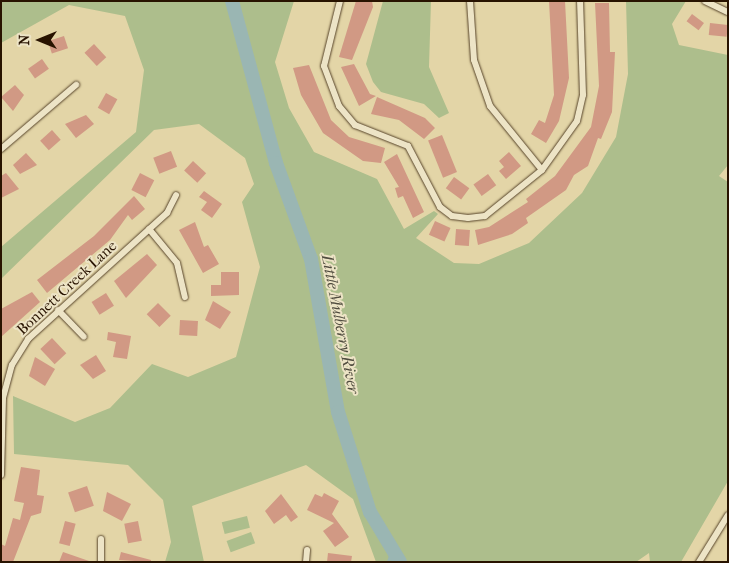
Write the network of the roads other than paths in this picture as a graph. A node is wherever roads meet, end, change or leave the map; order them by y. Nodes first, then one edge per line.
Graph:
1 (340, 1) edge
2 (470, 1) edge
3 (580, 1) edge
4 (704, 1) edge
5 (728, 12) edge
6 (76, 85) dead end
7 (1, 149) edge
8 (542, 170) junction
9 (176, 195) dead end
10 (149, 229) junction
11 (185, 297) dead end
12 (58, 310) junction
13 (84, 337) dead end
14 (1, 475) edge
15 (728, 515) edge
16 (101, 538) dead end
17 (307, 550) dead end
18 (101, 562) edge
19 (306, 562) edge
20 (699, 562) edge

1 - 8 street
2 - 8 street
3 - 8 street
4 - 5 street
6 - 7 street
9 - 10 street, Bonnett Creek Lane
10 - 11 street
10 - 12 street, Bonnett Creek Lane
12 - 13 street
12 - 14 street, Bonnett Creek Lane
15 - 20 street
16 - 18 street
17 - 19 street

